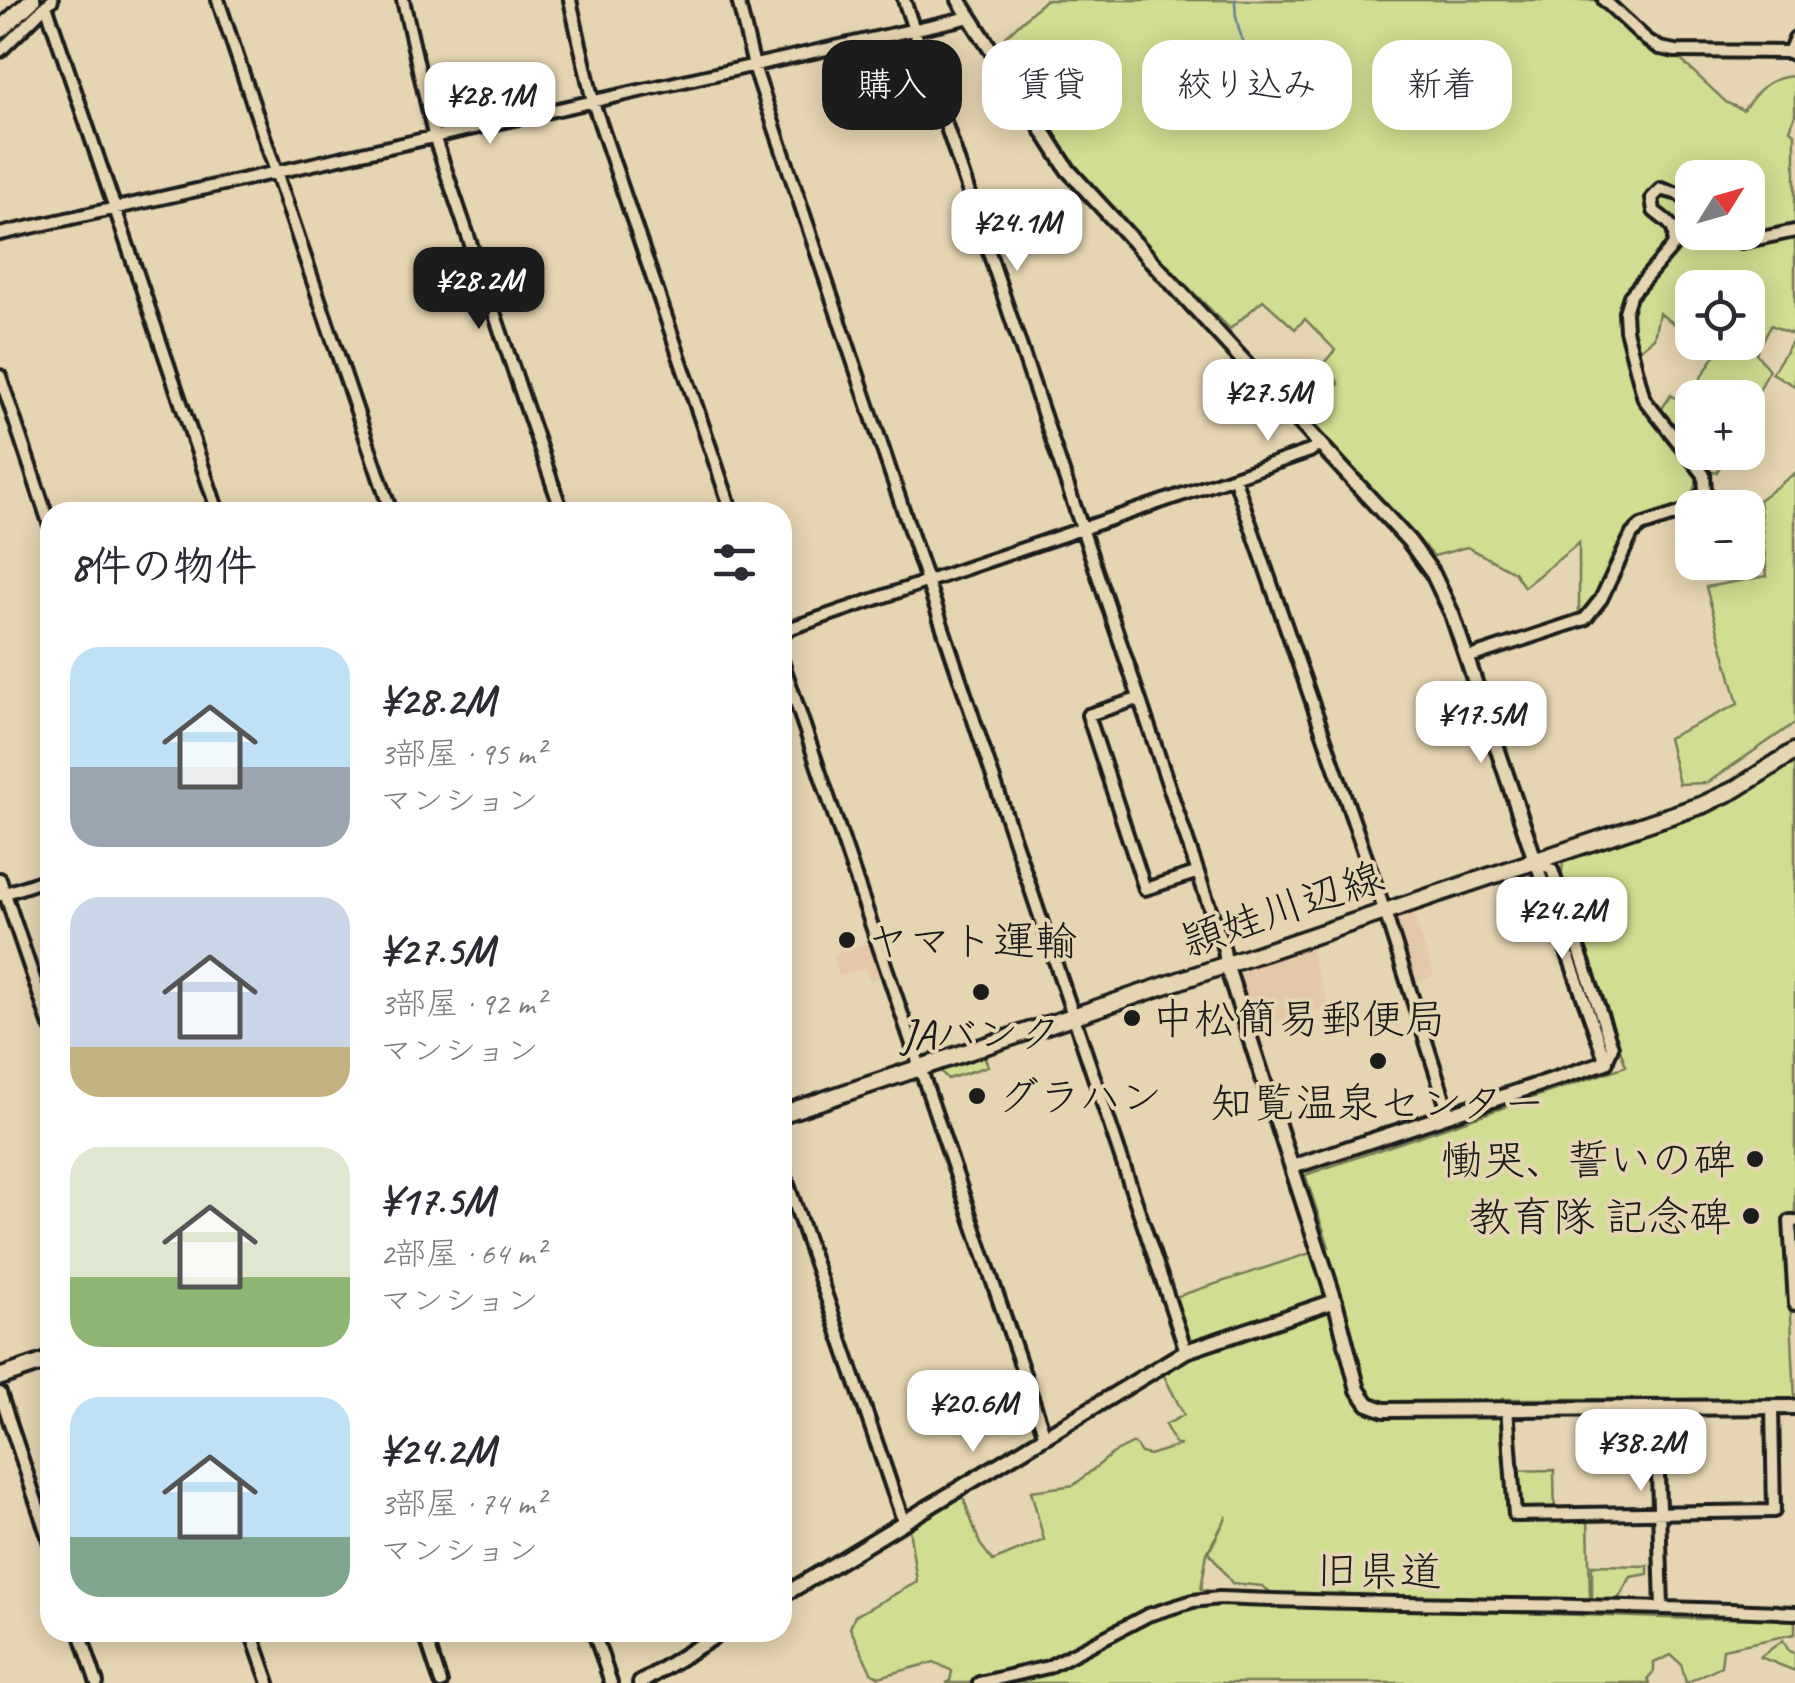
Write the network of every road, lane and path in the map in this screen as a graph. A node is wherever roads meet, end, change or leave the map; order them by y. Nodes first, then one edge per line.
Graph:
1 (218, 0) edge
2 (404, 0) edge
3 (570, 0) edge
4 (738, 0) edge
5 (904, 0) edge
6 (959, 0) edge
7 (1604, 0) edge
8 (43, 2) edge
9 (970, 18) junction
10 (0, 30) edge
11 (914, 31) junction
12 (1795, 38) edge
13 (0, 51) edge
14 (1792, 53) edge
15 (754, 66) junction
16 (594, 102) junction
17 (434, 139) junction
18 (276, 174) junction
19 (1675, 193) edge
20 (116, 209) junction
21 (1795, 231) edge
22 (0, 234) edge
23 (1675, 236) edge
24 (1675, 236) edge
25 (1765, 237) edge
26 (0, 376) edge
27 (1320, 443) junction
28 (1234, 477) junction
29 (42, 502) edge
30 (215, 502) edge
31 (388, 502) edge
32 (559, 502) edge
33 (729, 502) edge
34 (1082, 529) junction
35 (928, 582) junction
36 (792, 628) edge
37 (1467, 658) junction
38 (792, 690) edge
39 (1138, 698) junction
40 (1795, 750) edge
41 (1535, 860) junction
42 (1196, 873) junction
43 (0, 879) edge
44 (40, 881) edge
45 (2, 894) edge
46 (1384, 910) junction
47 (1226, 964) junction
48 (40, 998) edge
49 (1073, 1014) junction
50 (1606, 1062) joint
51 (920, 1067) junction
52 (792, 1111) edge
53 (1449, 1114) junction
54 (1292, 1167) junction
55 (792, 1196) edge
56 (1795, 1221) edge
57 (1334, 1301) junction
58 (1795, 1304) edge
59 (1186, 1351) junction
60 (40, 1363) edge
61 (0, 1377) edge
62 (0, 1393) edge
63 (1656, 1407) junction
64 (1795, 1407) edge
65 (1507, 1408) junction
66 (1772, 1408) junction
67 (1045, 1436) junction
68 (40, 1513) edge
69 (1658, 1513) junction
70 (904, 1523) junction
71 (792, 1590) edge
72 (1662, 1608) junction
73 (1795, 1613) edge
74 (83, 1642) edge
75 (254, 1642) edge
76 (427, 1642) edge
77 (597, 1642) edge
78 (706, 1642) edge
79 (97, 1683) edge
80 (268, 1683) edge
81 (441, 1683) edge
82 (611, 1683) edge
83 (640, 1683) edge
84 (979, 1683) edge

1 - 18 street
2 - 17 street
3 - 16 street
4 - 15 street
5 - 11 street
6 - 9 street
7 - 14 street
8 - 10 main road
8 - 13 street
8 - 20 street
9 - 11 street
9 - 27 street
11 - 15 street
11 - 34 street
12 - 14 street
15 - 16 street
15 - 35 street
16 - 17 street
16 - 33 street
17 - 18 street
17 - 32 street
18 - 20 street
18 - 31 street
19 - 24 street
20 - 22 street
20 - 30 street
21 - 25 street
23 - 37 street
26 - 29 street
27 - 28 street
27 - 37 street
28 - 34 street
28 - 46 street
34 - 35 street
34 - 39 street
35 - 36 street
35 - 49 street
37 - 41 street
38 - 51 street
39 - 42 street
39 - 42 street
40 - 41 main road, 頴娃川辺線
41 - 46 main road, 頴娃川辺線
41 - 50 street
42 - 47 street
43 - 45 street
44 - 45 street
45 - 48 street
46 - 47 main road, 頴娃川辺線
46 - 53 street
47 - 49 main road, 頴娃川辺線
47 - 54 street
49 - 51 main road, 頴娃川辺線
49 - 59 street
50 - 53 street
51 - 52 main road, 頴娃川辺線
51 - 67 street
53 - 54 street
54 - 57 street
55 - 70 street
56 - 58 street
57 - 59 street
57 - 65 street
59 - 67 street
60 - 61 main road
62 - 68 street
63 - 65 street
63 - 66 street
63 - 69 street
64 - 66 street
65 - 69 street
66 - 69 street
67 - 70 street
69 - 72 street
70 - 71 street
72 - 73 street, 旧県道
72 - 84 street, 旧県道
74 - 79 street
75 - 80 street
76 - 81 street
77 - 82 street
78 - 83 street

